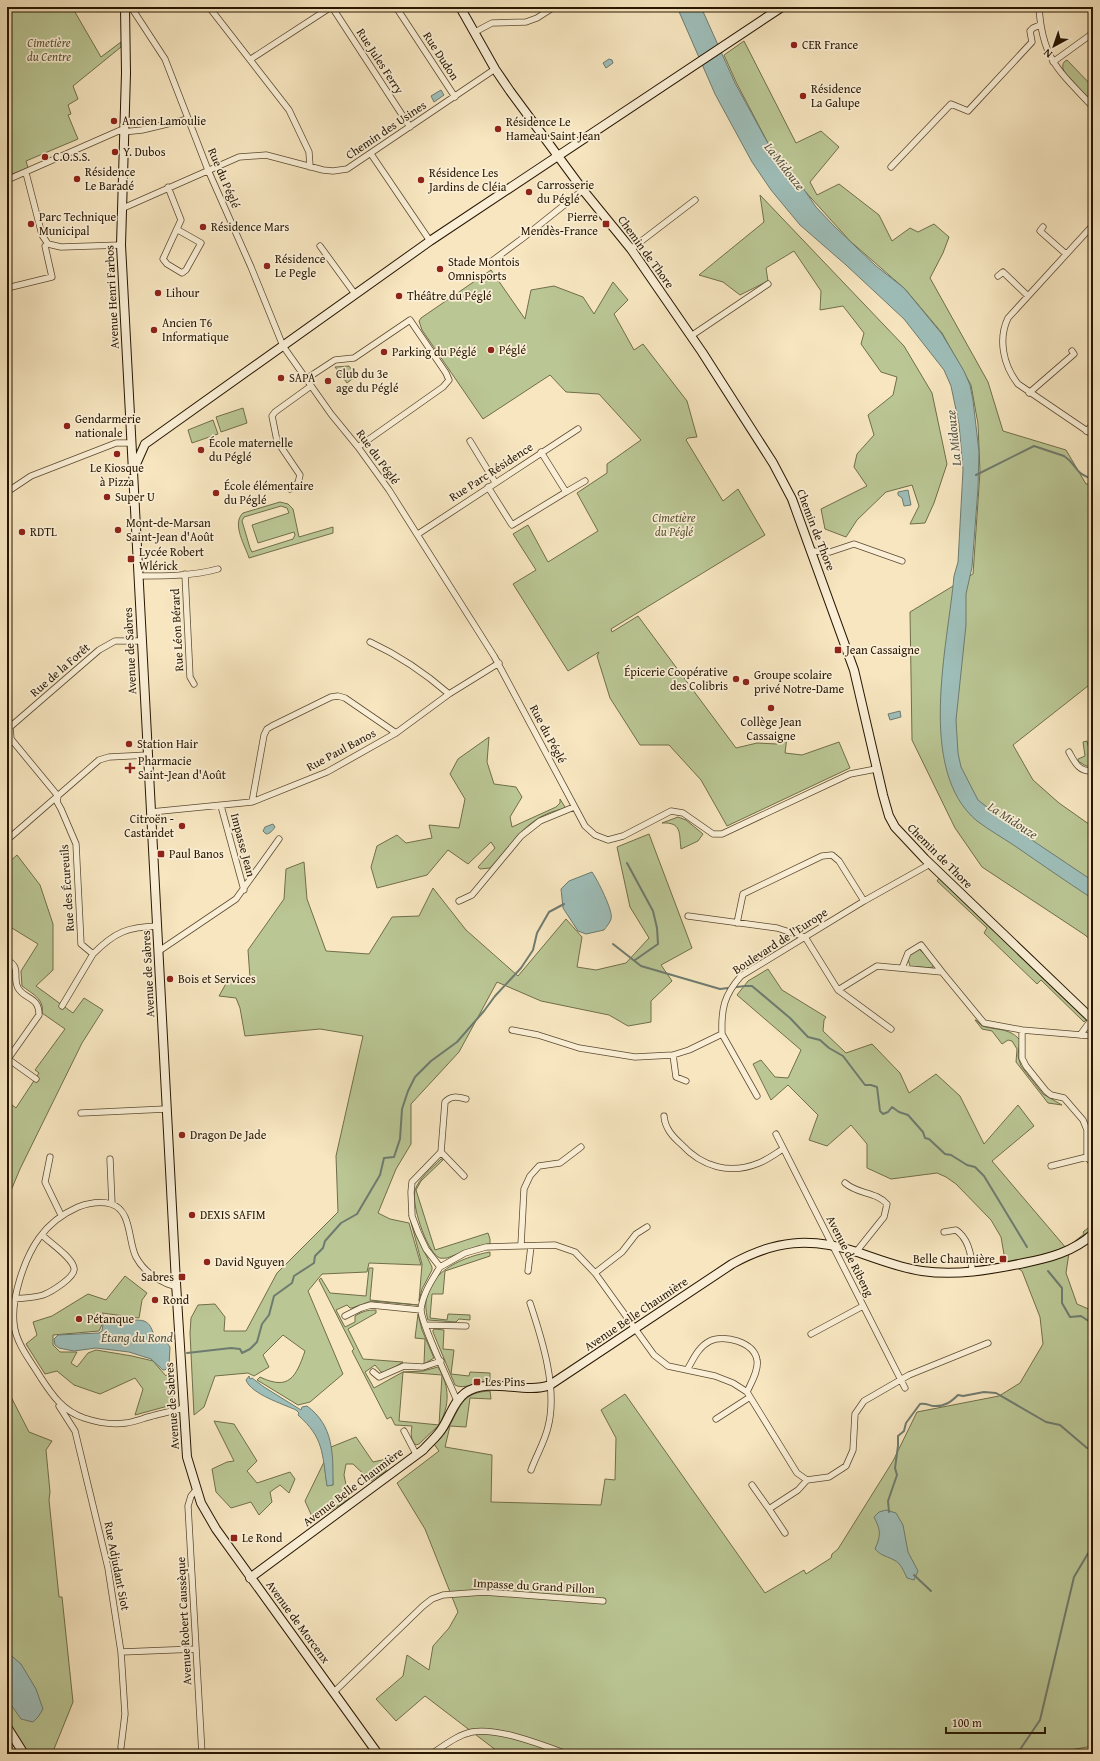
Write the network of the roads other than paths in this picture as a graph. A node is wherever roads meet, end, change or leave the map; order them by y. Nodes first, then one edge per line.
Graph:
1 (125, 7) edge
2 (131, 7) edge
3 (209, 7) edge
4 (332, 7) edge
5 (396, 7) edge
6 (460, 7) edge
7 (554, 7) edge
8 (782, 7) edge
9 (1038, 7) edge
10 (1040, 25) junction
11 (475, 32) junction
12 (1093, 34) edge
13 (251, 59) junction
14 (1053, 62) junction
15 (495, 69) junction
16 (455, 97) junction
17 (1093, 107) edge
18 (188, 119) junction
19 (410, 127) junction
20 (123, 130) junction
21 (371, 154) junction
22 (558, 156) junction
23 (310, 167) junction
24 (891, 167) dead end
25 (208, 170) junction
26 (26, 173) junction
27 (7, 180) edge
28 (168, 188) junction
29 (583, 190) junction
30 (696, 200) dead end
31 (121, 209) junction
32 (1092, 226) edge
33 (1044, 227) dead end
34 (178, 230) junction
35 (1093, 235) edge
36 (430, 241) junction
37 (48, 244) junction
38 (121, 245) junction
39 (320, 246) dead end
40 (631, 249) junction
41 (1066, 254) junction
42 (488, 264) dead end
43 (998, 276) dead end
44 (768, 284) dead end
45 (7, 288) edge
46 (355, 294) junction
47 (1028, 296) junction
48 (691, 336) junction
49 (283, 346) junction
50 (1072, 351) dead end
51 (306, 379) junction
52 (310, 386) junction
53 (1029, 393) junction
54 (1093, 426) edge
55 (578, 429) dead end
56 (1086, 431) junction
57 (1093, 435) edge
58 (470, 441) dead end
59 (131, 443) junction
60 (145, 444) junction
61 (358, 447) junction
62 (541, 452) junction
63 (132, 473) junction
64 (585, 480) dead end
65 (495, 482) junction
66 (488, 487) junction
67 (290, 489) dead end
68 (7, 492) edge
69 (566, 492) junction
70 (418, 534) junction
71 (812, 551) junction
72 (902, 561) dead end
73 (218, 569) dead end
74 (185, 574) junction
75 (138, 576) junction
76 (142, 640) junction
77 (370, 642) dead end
78 (499, 663) junction
79 (194, 684) dead end
80 (449, 694) junction
81 (396, 732) junction
82 (1068, 752) dead end
83 (148, 755) junction
84 (876, 769) junction
85 (1093, 771) edge
86 (58, 796) junction
87 (252, 802) junction
88 (221, 806) junction
89 (574, 807) junction
90 (151, 812) junction
91 (279, 839) dead end
92 (7, 840) edge
93 (930, 864) junction
94 (244, 890) junction
95 (459, 901) dead end
96 (864, 901) junction
97 (688, 916) dead end
98 (737, 923) junction
99 (158, 926) junction
100 (806, 937) junction
101 (159, 951) junction
102 (93, 954) junction
103 (7, 960) edge
104 (902, 968) junction
105 (942, 972) junction
106 (838, 990) junction
107 (62, 1006) dead end
108 (1092, 1019) edge
109 (512, 1030) dead end
110 (891, 1030) dead end
111 (1022, 1030) junction
112 (722, 1034) junction
113 (1080, 1035) junction
114 (1093, 1036) edge
115 (673, 1055) junction
116 (8, 1058) edge
117 (36, 1079) dead end
118 (686, 1081) dead end
119 (758, 1096) dead end
120 (466, 1099) dead end
121 (166, 1109) junction
122 (81, 1113) dead end
123 (664, 1116) dead end
124 (776, 1134) dead end
125 (582, 1147) dead end
126 (783, 1149) junction
127 (441, 1152) junction
128 (1086, 1157) junction
129 (50, 1158) dead end
130 (110, 1158) dead end
131 (1093, 1164) edge
132 (1051, 1166) dead end
133 (464, 1176) dead end
134 (845, 1183) dead end
135 (112, 1204) junction
136 (61, 1215) junction
137 (647, 1227) dead end
138 (944, 1232) dead end
139 (1093, 1234) edge
140 (42, 1235) junction
141 (521, 1245) junction
142 (832, 1245) junction
143 (531, 1246) junction
144 (856, 1252) junction
145 (440, 1267) junction
146 (528, 1271) dead end
147 (972, 1272) junction
148 (595, 1273) junction
149 (176, 1287) junction
150 (15, 1299) junction
151 (530, 1303) dead end
152 (863, 1306) junction
153 (421, 1310) junction
154 (345, 1316) dead end
155 (425, 1325) junction
156 (466, 1326) dead end
157 (635, 1329) junction
158 (811, 1334) dead end
159 (988, 1343) dead end
160 (441, 1361) junction
161 (687, 1370) junction
162 (373, 1372) dead end
163 (901, 1380) junction
164 (550, 1385) junction
165 (905, 1388) dead end
166 (748, 1394) junction
167 (54, 1398) junction
168 (457, 1401) junction
169 (184, 1408) junction
170 (716, 1419) dead end
171 (404, 1430) dead end
172 (416, 1454) junction
173 (531, 1470) dead end
174 (807, 1480) junction
175 (752, 1484) dead end
176 (196, 1490) junction
177 (201, 1503) joint
178 (769, 1509) junction
179 (785, 1533) dead end
180 (250, 1578) junction
181 (603, 1601) dead end
182 (196, 1649) junction
183 (121, 1652) junction
184 (334, 1692) junction
185 (7, 1727) edge
186 (120, 1747) dead end
187 (24, 1754) edge
188 (202, 1754) edge
189 (378, 1754) edge
190 (431, 1754) edge
191 (567, 1754) edge

1 - 20 main road, Avenue Henri Farbos
2 - 18 street, Rue du Péglé
3 - 13 street
4 - 13 street
4 - 19 street, Rue Jules Ferry
5 - 16 street, Rue Dudon
6 - 11 main road, Chemin de Thore
7 - 11 street
8 - 22 main road
9 - 10 street
10 - 14 street
10 - 24 street
11 - 15 main road, Chemin de Thore
12 - 14 street
13 - 23 street
14 - 17 street
15 - 16 street, Chemin des Usines
15 - 22 main road, Chemin de Thore
16 - 19 street, Chemin des Usines
18 - 20 street
18 - 25 street, Rue du Péglé
19 - 21 street, Chemin des Usines
20 - 26 street
20 - 31 main road, Avenue Henri Farbos
21 - 23 street, Chemin des Usines
21 - 36 street
22 - 29 main road, Chemin de Thore
22 - 36 main road
23 - 25 street, Chemin des Usines
25 - 28 street, Chemin des Usines
25 - 49 street, Rue du Péglé
26 - 27 street
26 - 37 street
28 - 31 street, Chemin des Usines
28 - 34 street
29 - 40 main road, Chemin de Thore
29 - 42 street
30 - 40 street
31 - 38 main road, Avenue Henri Farbos
32 - 35 street
32 - 41 street
33 - 41 street
34 - 34 street
36 - 46 main road
37 - 38 street
37 - 45 street
38 - 59 main road, Avenue Henri Farbos
39 - 46 street
40 - 48 main road, Chemin de Thore
41 - 47 street
43 - 47 street
44 - 48 street
46 - 49 main road
47 - 53 street
48 - 71 main road, Chemin de Thore
49 - 51 street, Rue du Péglé
49 - 60 main road
50 - 53 street
51 - 52 street, Rue du Péglé
51 - 61 street
52 - 61 street, Rue du Péglé
52 - 67 street
53 - 56 street
54 - 56 street
55 - 62 street, Rue Parc Résidence
56 - 57 street
58 - 65 street
59 - 60 main road
59 - 63 main road, Avenue de Sabres
59 - 68 street
60 - 63 main road
61 - 70 street, Rue du Péglé
62 - 65 street, Rue Parc Résidence
62 - 69 street
63 - 75 main road, Avenue de Sabres
64 - 69 street
65 - 66 street, Rue Parc Résidence
66 - 69 street
66 - 70 street, Rue Parc Résidence
70 - 78 street, Rue du Péglé
71 - 72 street
71 - 84 main road, Chemin de Thore
73 - 74 street
74 - 75 street
74 - 79 street, Rue Léon Bérard
75 - 76 main road, Avenue de Sabres
76 - 83 main road, Avenue de Sabres
76 - 86 street, Rue de la Forêt
77 - 80 street
78 - 80 street, Rue Paul Banos
78 - 89 street, Rue du Péglé
80 - 81 street, Rue Paul Banos
81 - 87 street, Rue Paul Banos
81 - 87 street
82 - 85 street
83 - 86 street
83 - 90 main road, Avenue de Sabres
84 - 89 street, Rue du Péglé
84 - 93 main road, Chemin de Thore
86 - 92 street
86 - 102 street, Rue des Écureuils
87 - 88 street, Rue Paul Banos
88 - 90 street, Rue Paul Banos
88 - 94 street, Impasse Jean
89 - 95 street
90 - 99 main road, Avenue de Sabres
91 - 94 street
93 - 96 street, Boulevard de l'Europe
93 - 108 main road, Chemin de Thore
94 - 101 street
96 - 98 street
96 - 100 street, Boulevard de l'Europe
97 - 98 street
98 - 100 street
99 - 101 main road, Avenue de Sabres
99 - 102 street
100 - 106 street
100 - 112 street, Boulevard de l'Europe
101 - 121 main road, Avenue de Sabres
102 - 107 street
103 - 116 street
104 - 105 street
104 - 105 street
104 - 106 street
105 - 111 street
106 - 110 street
108 - 113 street
109 - 115 street
111 - 113 street
111 - 128 street
112 - 115 street
112 - 119 street
113 - 114 street
115 - 118 street
116 - 117 street
120 - 127 street
121 - 122 street
121 - 149 main road, Avenue de Sabres
123 - 126 street
124 - 126 street, Avenue de Ribeng
125 - 141 street
126 - 142 street, Avenue de Ribeng
127 - 133 street
127 - 145 street
128 - 131 street
128 - 132 street
129 - 136 street
130 - 135 street
134 - 144 street
135 - 136 street
135 - 149 street
136 - 140 street, Rue Adjudant Siot
137 - 148 street
138 - 147 street
139 - 147 main road, Avenue Belle Chaumière
140 - 150 street, Rue Adjudant Siot
140 - 150 street
141 - 143 street
141 - 145 street
142 - 144 main road, Avenue Belle Chaumière
142 - 152 street, Avenue de Ribeng
142 - 157 main road, Avenue Belle Chaumière
143 - 146 street
143 - 148 street
144 - 147 main road, Avenue Belle Chaumière
145 - 153 street
148 - 157 street
149 - 169 main road, Avenue de Sabres
150 - 167 street, Rue Adjudant Siot
151 - 164 street
152 - 158 street
152 - 163 street, Avenue de Ribeng
153 - 154 street
153 - 155 street
155 - 156 street
155 - 160 street
157 - 161 street
157 - 164 main road, Avenue Belle Chaumière
159 - 163 street
160 - 162 street
160 - 168 street
161 - 166 street
161 - 166 street
163 - 165 street, Avenue de Ribeng
163 - 174 street
164 - 168 main road, Avenue Belle Chaumière
164 - 173 street
166 - 170 street
166 - 174 street
167 - 169 street
167 - 183 street, Rue Adjudant Siot
168 - 172 main road, Avenue Belle Chaumière
169 - 176 main road, Avenue de Sabres
171 - 172 street
172 - 180 main road, Avenue Belle Chaumière
174 - 178 street
175 - 178 street
176 - 177 main road, Avenue de Sabres
176 - 182 street, Avenue Robert Caussèque
177 - 180 main road, Avenue de Morcenx
178 - 179 street
180 - 184 main road, Avenue de Morcenx
181 - 184 street, Impasse du Grand Pillon
182 - 183 street
182 - 188 street, Avenue Robert Caussèque
183 - 186 street, Rue Adjudant Siot
184 - 189 main road, Avenue de Morcenx
185 - 187 main road
190 - 191 street

